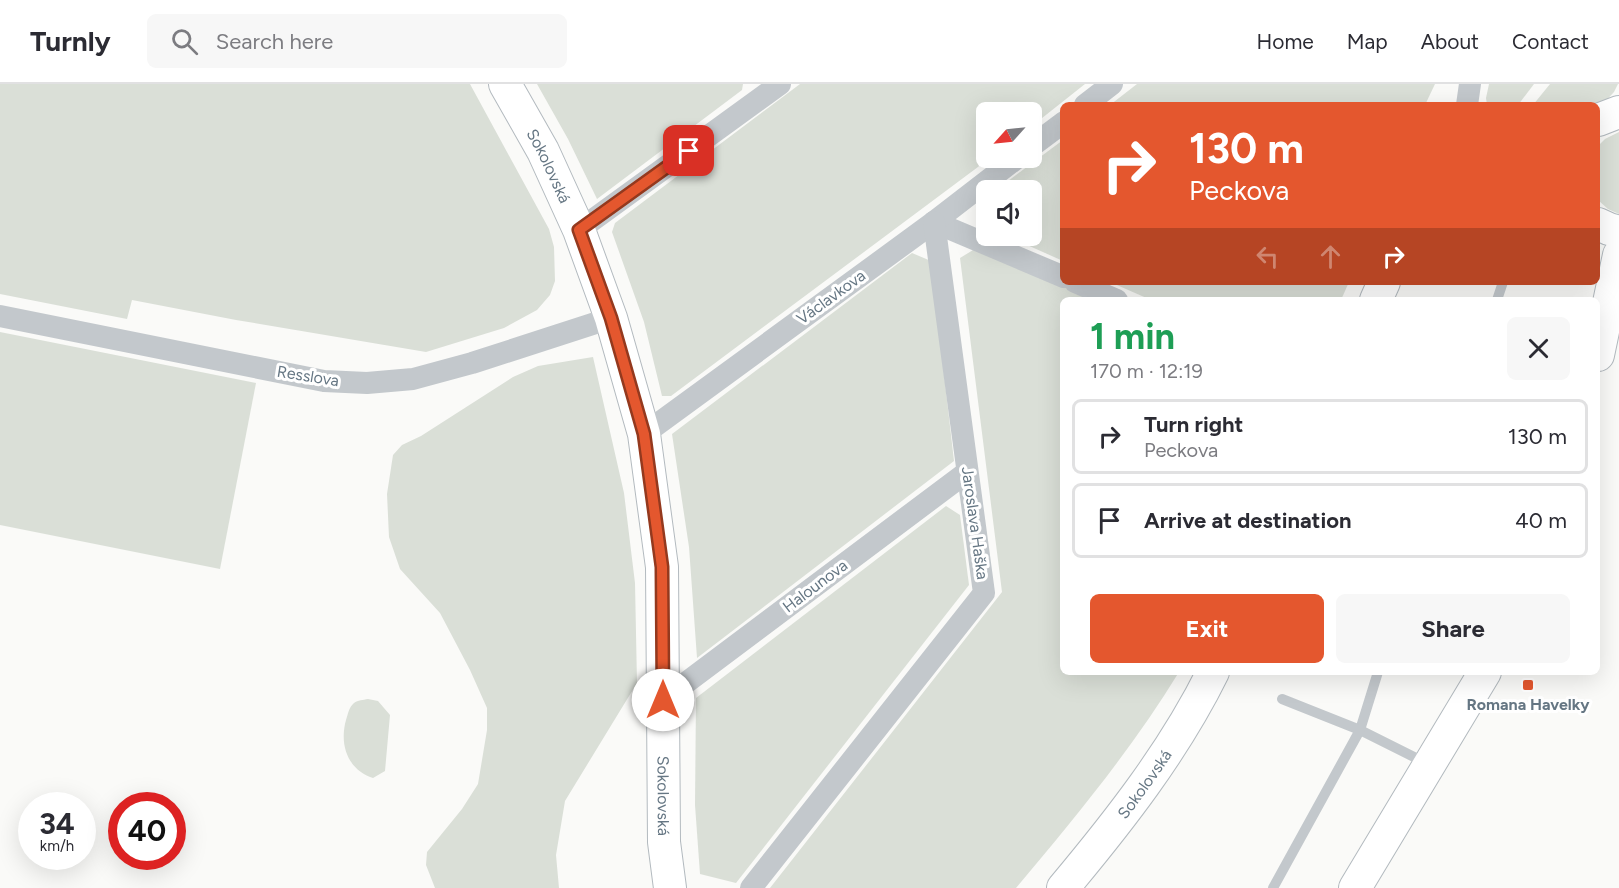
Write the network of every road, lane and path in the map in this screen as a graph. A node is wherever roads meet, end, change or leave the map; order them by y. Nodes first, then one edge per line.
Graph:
1 (506, 84) edge
2 (1112, 84) edge
3 (1470, 84) edge
4 (778, 85) edge
5 (1089, 102) edge
6 (1467, 102) edge
7 (1619, 112) edge
8 (1600, 119) edge
9 (1060, 125) edge
10 (1042, 138) edge
11 (1004, 168) edge
12 (934, 222) junction
13 (1600, 225) edge
14 (579, 230) junction
15 (1619, 231) edge
16 (1619, 255) edge
17 (1060, 275) edge
18 (1082, 285) edge
19 (1110, 297) edge
20 (0, 316) edge
21 (611, 318) junction
22 (1600, 345) edge
23 (644, 434) junction
24 (967, 472) junction
25 (1212, 675) edge
26 (1377, 675) edge
27 (1483, 675) edge
28 (1282, 699) dead end
29 (663, 700) junction
30 (1360, 730) junction
31 (1431, 766) junction
32 (670, 888) edge
33 (750, 888) edge
34 (1063, 888) edge
35 (1274, 888) edge
36 (1355, 888) edge

1 - 14 street, Sokolovská
2 - 5 street
3 - 6 street
4 - 14 street
7 - 8 street
9 - 10 street
11 - 12 street, Václavkova
12 - 17 street
12 - 23 street, Václavkova
12 - 24 street, Jaroslava Haška
13 - 15 street
14 - 21 street, Sokolovská
16 - 22 street
18 - 19 street
20 - 21 street, Resslova
21 - 23 street, Sokolovská
23 - 29 street, Sokolovská
24 - 29 street, Halounova
24 - 33 street, Jaroslava Haška
25 - 34 street, Sokolovská
26 - 30 lane
27 - 31 street
28 - 30 lane
29 - 32 street, Sokolovská
30 - 31 lane
30 - 35 lane
31 - 36 street

